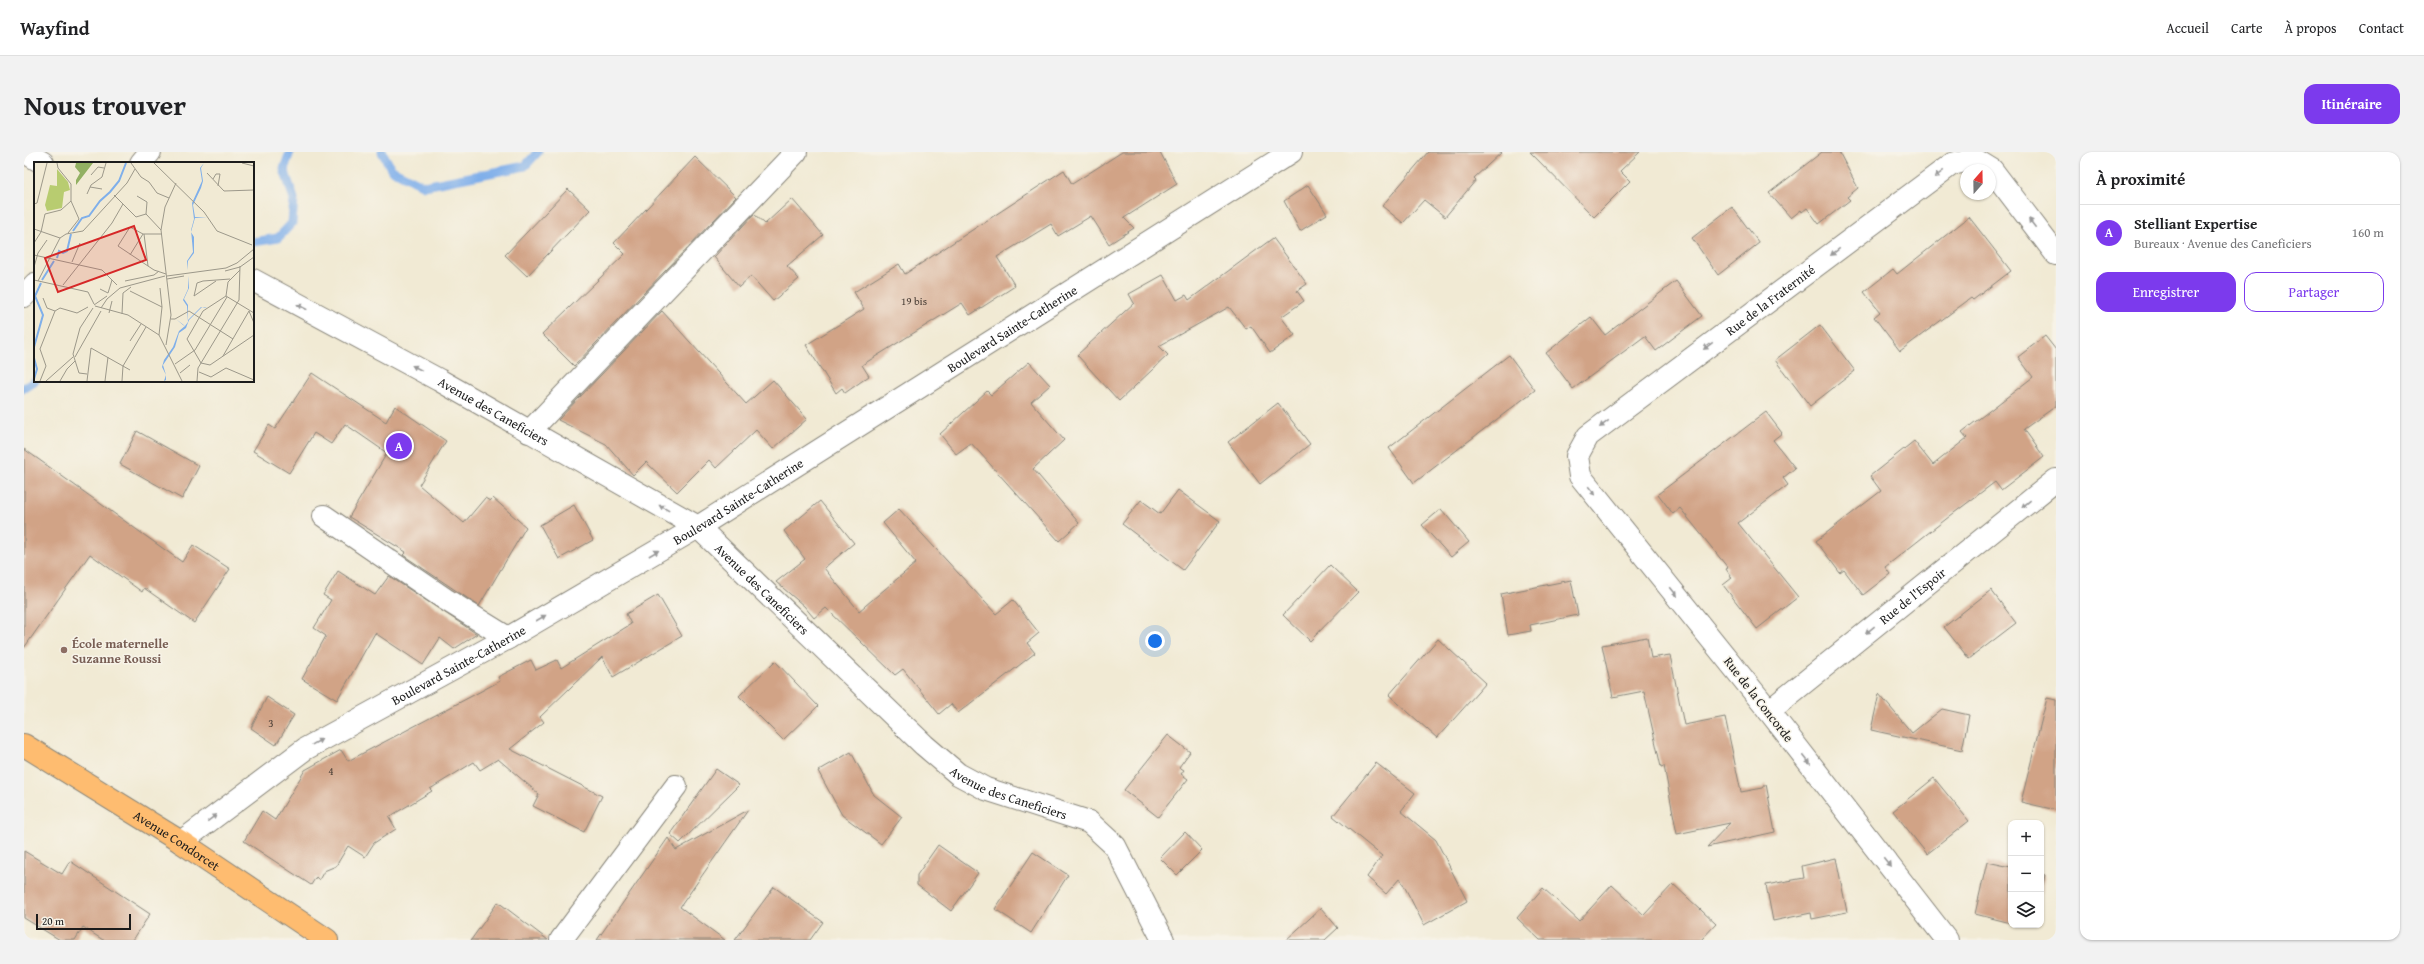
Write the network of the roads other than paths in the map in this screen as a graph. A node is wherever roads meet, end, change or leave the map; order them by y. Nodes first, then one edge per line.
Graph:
1 (25, 152) edge
2 (150, 152) edge
3 (796, 152) edge
4 (1291, 152) edge
5 (41, 162) edge
6 (142, 162) edge
7 (2056, 254) edge
8 (254, 281) edge
9 (34, 285) edge
10 (24, 296) edge
11 (528, 432) junction
12 (1578, 456) joint
13 (2056, 480) edge
14 (324, 516) dead end
15 (698, 527) junction
16 (508, 638) junction
17 (1770, 711) junction
18 (24, 744) edge
19 (676, 786) dead end
20 (181, 842) junction
21 (327, 940) edge
22 (561, 940) edge
23 (1163, 940) edge
24 (1947, 940) edge

1 - 5 street
2 - 6 street
3 - 11 street
4 - 15 street, Boulevard Sainte-Catherine
7 -> 12 street, Rue de la Fraternité
11 -> 8 street, Avenue des Caneficiers
9 - 10 street
15 -> 11 street, Avenue des Caneficiers
12 -> 17 street, Rue de la Concorde
13 -> 17 street, Rue de l'Espoir
14 - 16 street
16 -> 15 street, Boulevard Sainte-Catherine
15 - 23 street, Avenue des Caneficiers
20 -> 16 street, Boulevard Sainte-Catherine
17 -> 24 street, Rue de la Concorde
18 - 20 main road, Avenue Condorcet
19 - 22 street
20 - 21 main road, Avenue Condorcet

